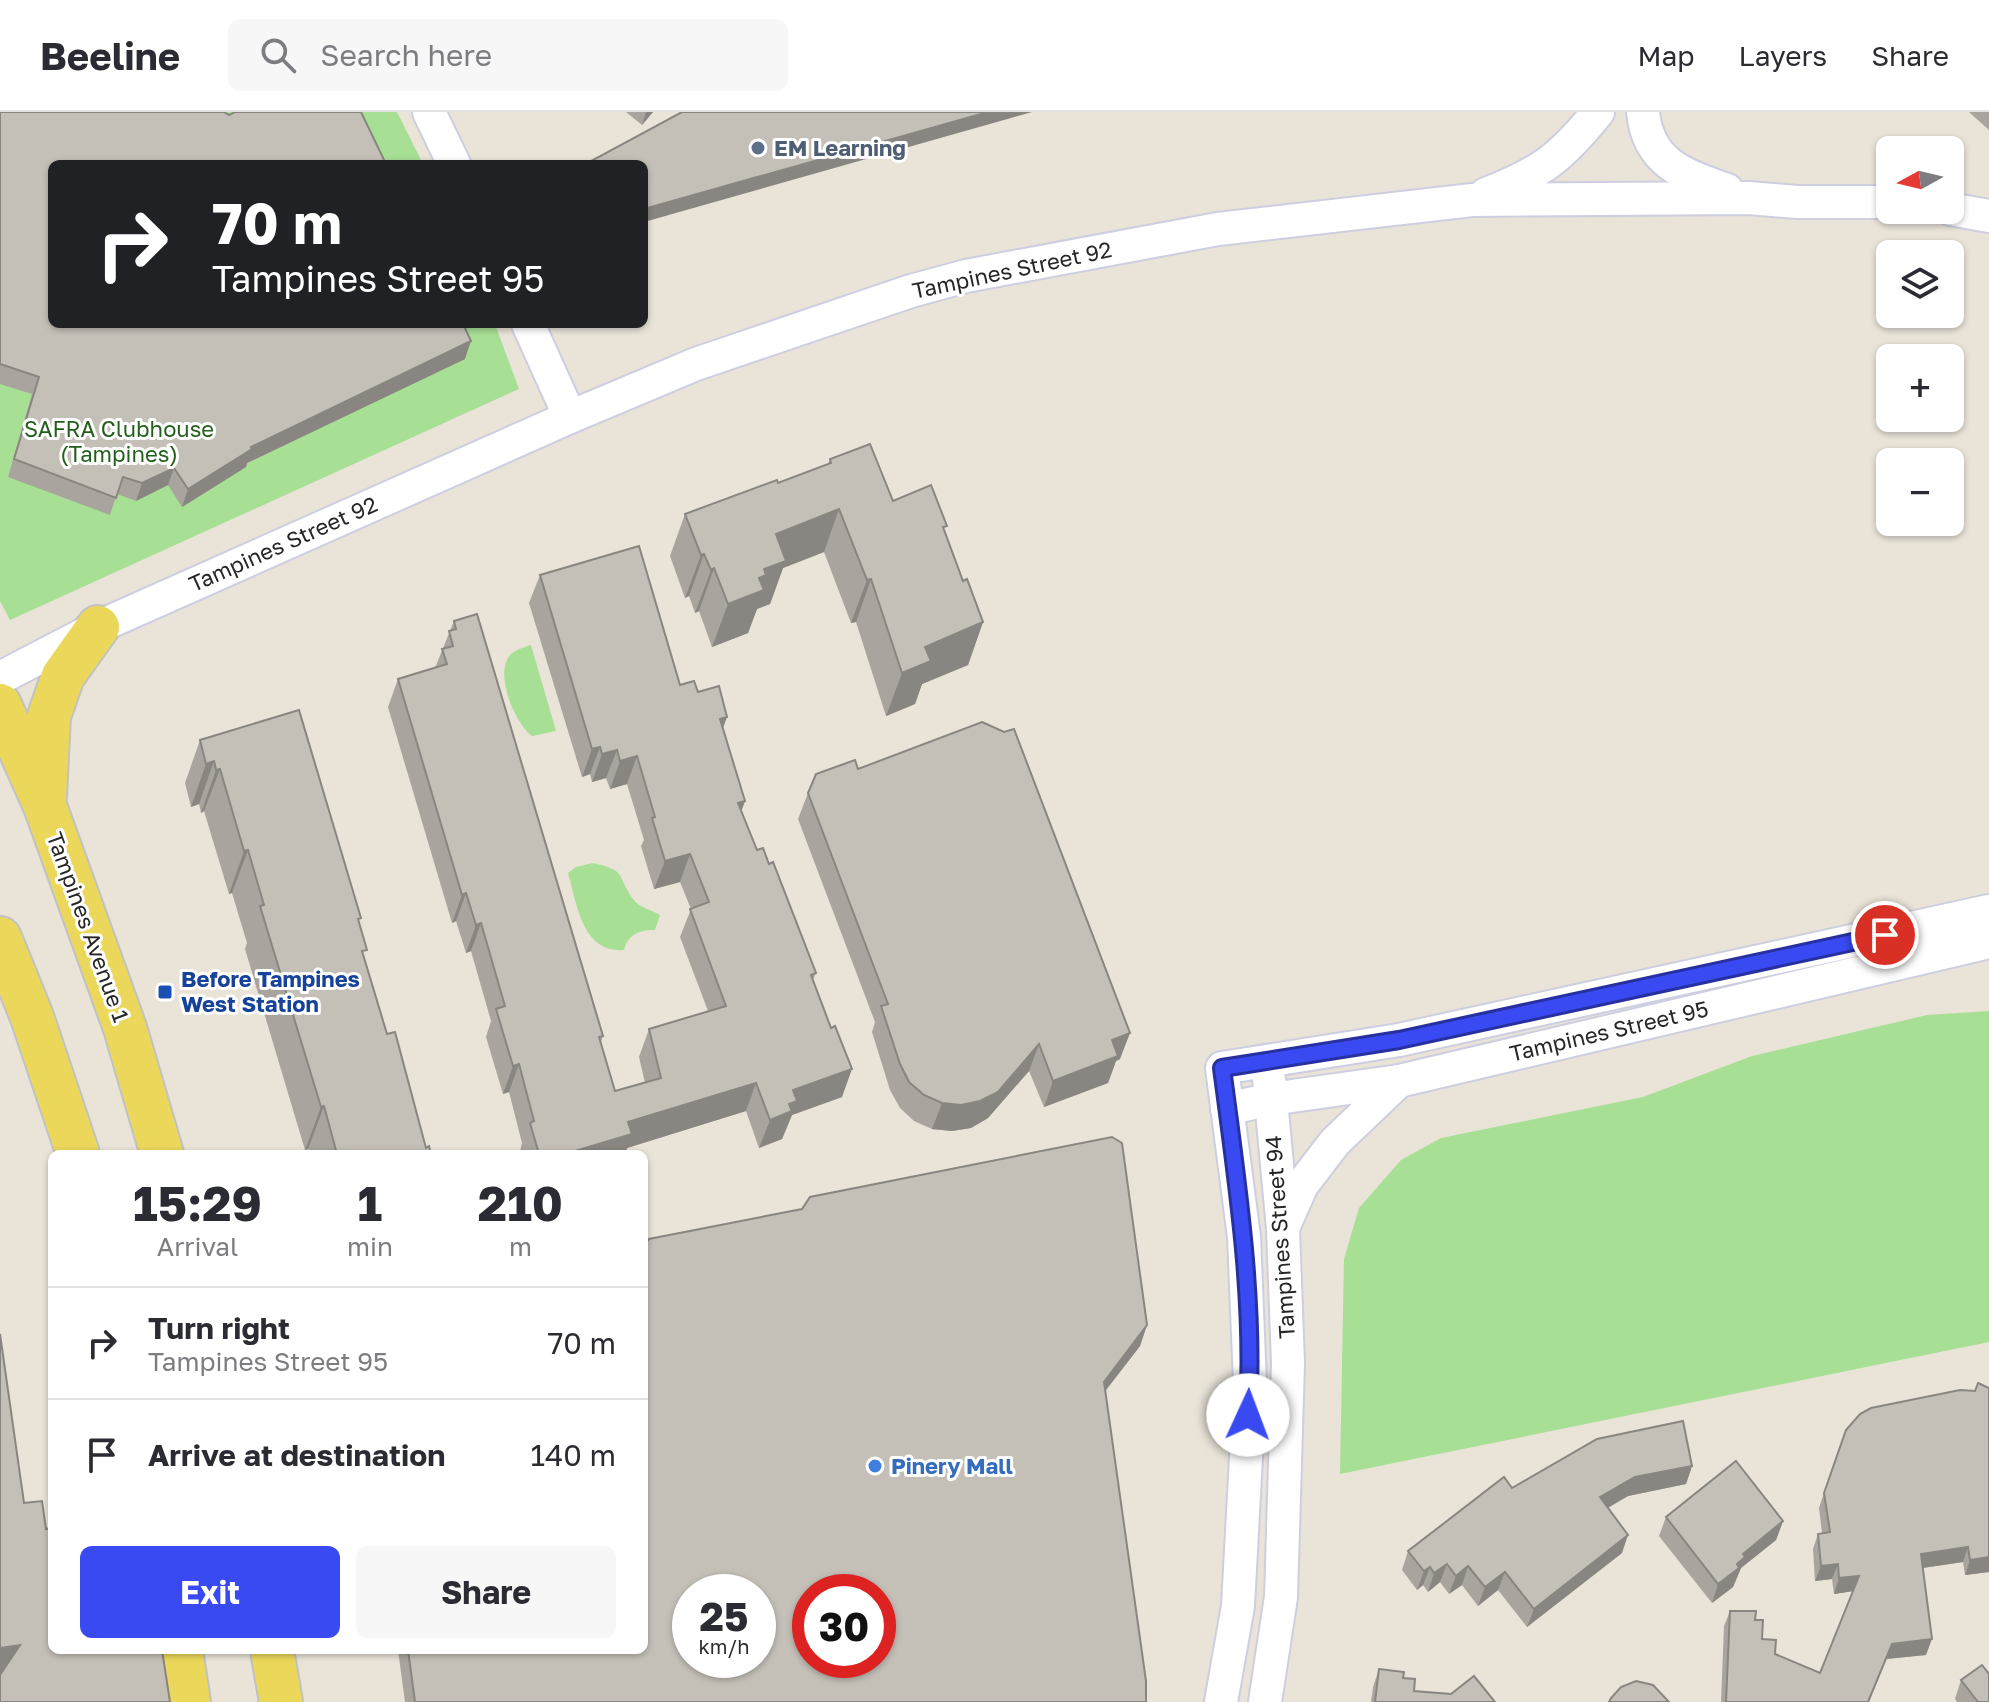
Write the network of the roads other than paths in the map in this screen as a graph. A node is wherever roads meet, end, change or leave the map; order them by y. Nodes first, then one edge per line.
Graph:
1 (429, 112) edge
2 (1598, 112) edge
3 (1643, 112) edge
4 (452, 160) edge
5 (1749, 198) junction
6 (1472, 200) junction
7 (1876, 202) edge
8 (1964, 212) edge
9 (1989, 216) edge
10 (530, 328) edge
11 (570, 417) junction
12 (98, 627) junction
13 (0, 678) edge
14 (0, 705) edge
15 (45, 806) junction
16 (1989, 911) edge
17 (0, 938) edge
18 (1989, 942) edge
19 (1267, 1060) junction
20 (1222, 1068) joint
21 (1399, 1081) junction
22 (1271, 1099) junction
23 (1227, 1109) junction
24 (77, 1150) edge
25 (161, 1150) edge
26 (1283, 1229) junction
27 (182, 1654) edge
28 (273, 1654) edge
29 (189, 1702) edge
30 (281, 1702) edge
31 (1221, 1702) edge
32 (1265, 1702) edge

1 - 4 street
2 - 6 street, Tampines Street 92
3 - 5 street, Tampines Street 92
5 - 6 street, Tampines Street 92
5 - 7 street, Tampines Street 92
6 - 11 street, Tampines Street 92
8 - 9 street
10 - 11 street
11 - 12 street, Tampines Street 92
12 - 13 street, Tampines Street 92
12 - 15 main road
14 - 15 main road, Tampines Avenue 1
15 - 25 main road, Tampines Avenue 1
16 - 19 street, Tampines Street 95
17 - 24 main road
18 - 21 street, Tampines Street 95
19 - 20 street, Tampines Street 95
19 - 22 street, Tampines Street 94
20 - 23 street, Tampines Street 94
21 - 22 street, Tampines Street 95
21 - 26 street
22 - 23 street, Tampines Street 95
22 - 26 street, Tampines Street 94
23 - 31 street, Tampines Street 94
26 - 32 street, Tampines Street 94
27 - 29 main road
28 - 30 main road

